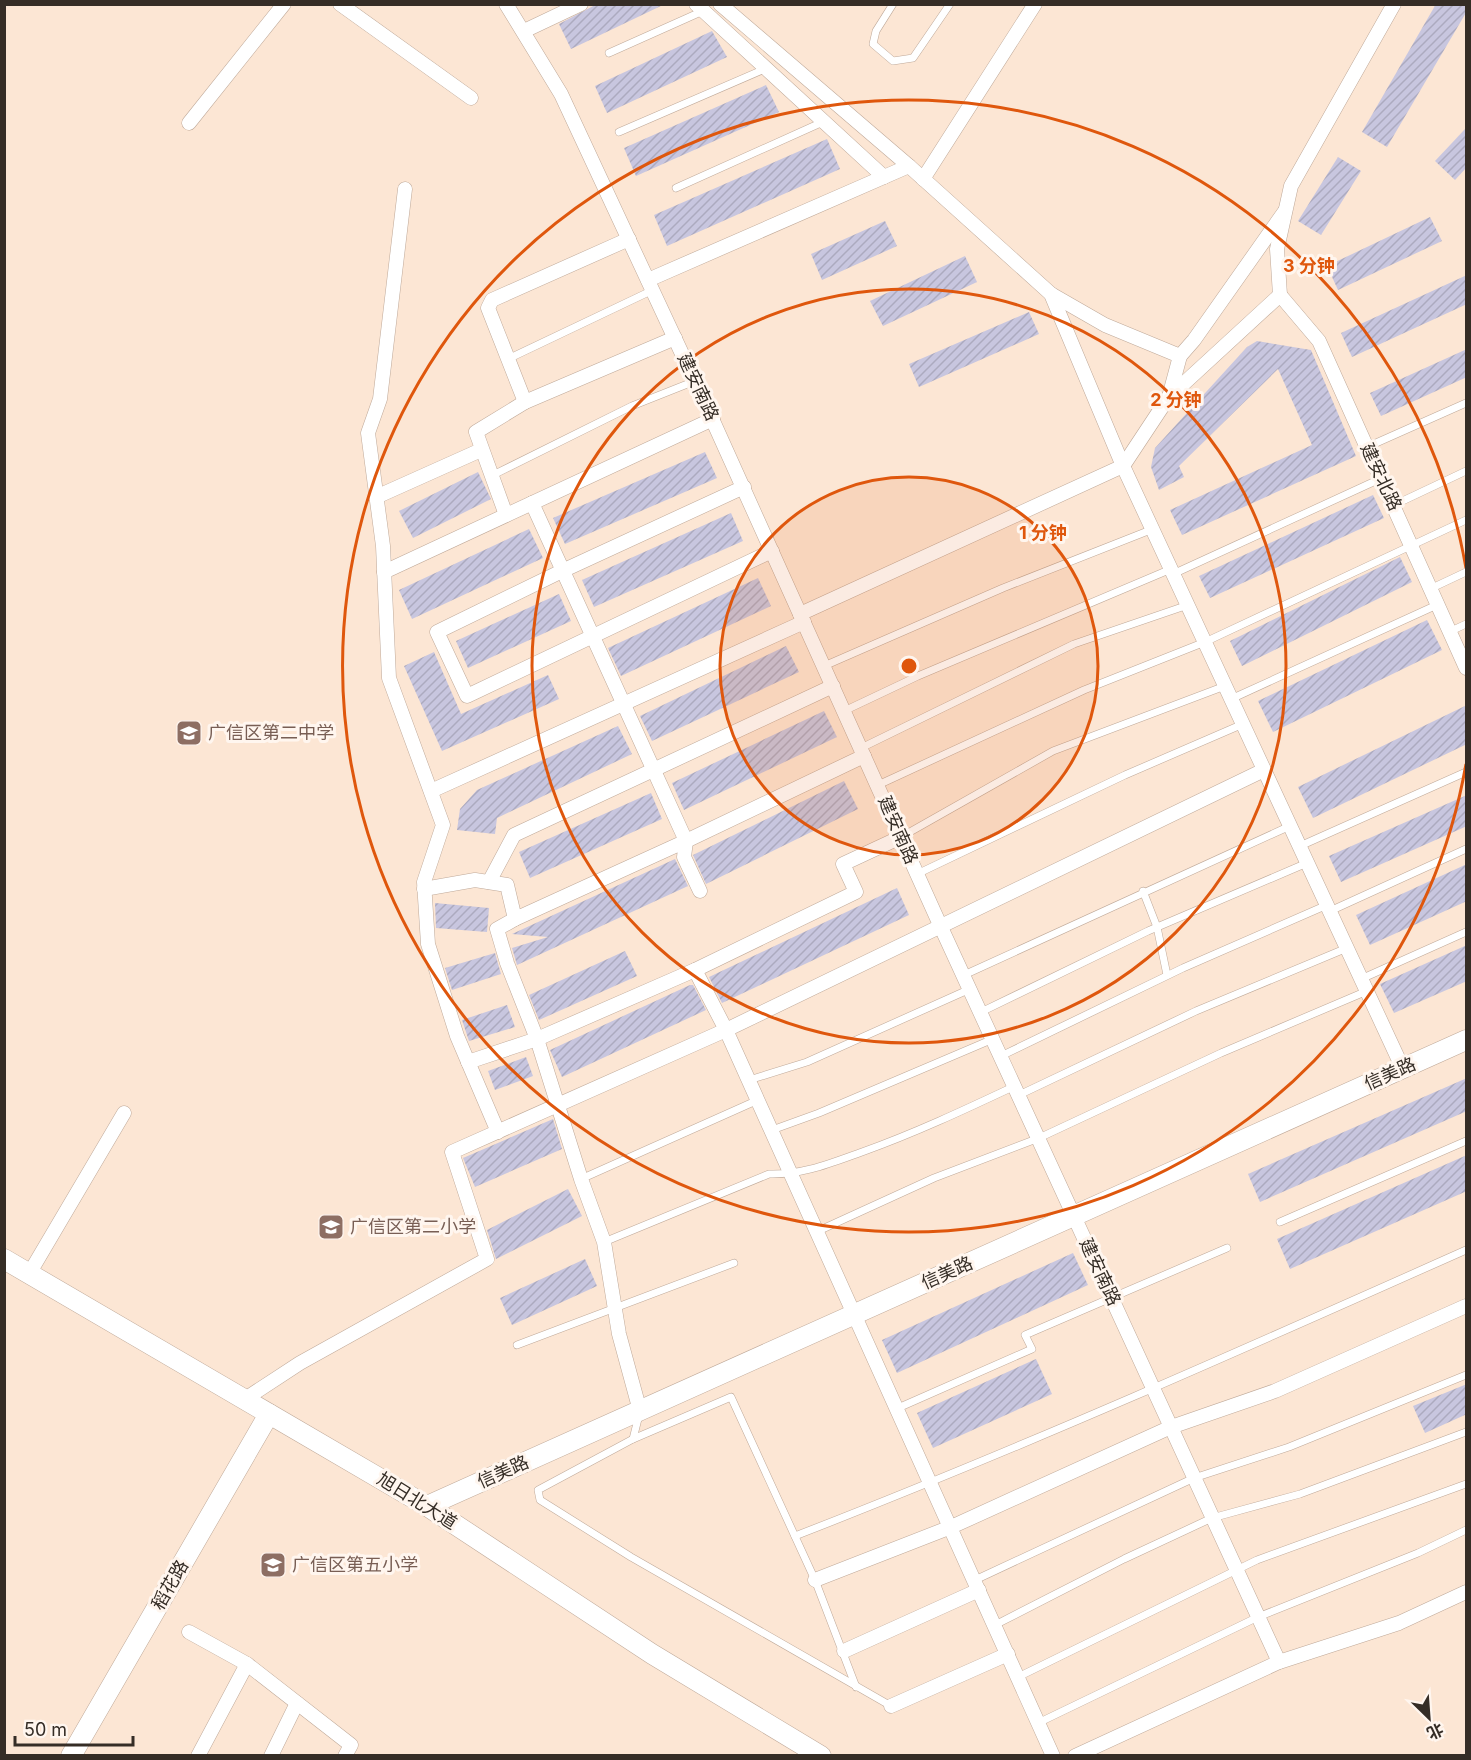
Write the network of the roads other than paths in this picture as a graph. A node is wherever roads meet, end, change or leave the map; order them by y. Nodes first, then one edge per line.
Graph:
1 (284, 4) edge
2 (340, 4) edge
3 (506, 4) edge
4 (581, 4) edge
5 (720, 4) edge
6 (893, 4) edge
7 (950, 4) edge
8 (1035, 4) edge
9 (1394, 4) edge
10 (699, 8) edge
11 (524, 31) junction
12 (609, 53) dead end
13 (767, 68) junction
14 (471, 98) dead end
15 (825, 122) junction
16 (189, 123) dead end
17 (619, 132) dead end
18 (909, 166) junction
19 (884, 177) junction
20 (923, 179) junction
21 (676, 188) dead end
22 (405, 189) dead end
23 (1285, 211) junction
24 (629, 239) junction
25 (651, 285) junction
26 (1051, 294) junction
27 (1280, 295) junction
28 (675, 338) junction
29 (1180, 356) junction
30 (508, 359) junction
31 (695, 381) junction
32 (1168, 398) junction
33 (525, 402) junction
34 (1467, 403) edge
35 (713, 419) junction
36 (1367, 447) junction
37 (481, 450) junction
38 (1124, 466) junction
39 (1467, 471) edge
40 (491, 476) junction
41 (1382, 478) junction
42 (744, 487) junction
43 (376, 497) junction
44 (532, 503) junction
45 (1394, 505) junction
46 (507, 514) junction
47 (1467, 520) edge
48 (1153, 529) junction
49 (1412, 546) junction
50 (772, 551) junction
51 (562, 571) junction
52 (384, 572) junction
53 (1172, 572) junction
54 (1467, 572) edge
55 (1432, 588) junction
56 (1439, 604) junction
57 (1188, 605) junction
58 (802, 618) junction
59 (1467, 624) edge
60 (1451, 631) junction
61 (592, 636) junction
62 (1205, 642) junction
63 (824, 666) junction
64 (1467, 668) edge
65 (833, 686) junction
66 (1228, 692) junction
67 (622, 704) junction
68 (844, 711) junction
69 (1243, 724) junction
70 (862, 752) junction
71 (653, 770) junction
72 (1264, 770) junction
73 (1467, 772) edge
74 (878, 785) junction
75 (431, 790) junction
76 (1290, 826) junction
77 (901, 837) junction
78 (686, 841) junction
79 (1300, 846) junction
80 (1467, 849) edge
81 (1307, 863) junction
82 (917, 874) junction
83 (489, 882) junction
84 (424, 889) junction
85 (700, 891) dead end
86 (1143, 891) junction
87 (1328, 908) junction
88 (515, 919) junction
89 (940, 925) junction
90 (1157, 927) junction
91 (1467, 932) edge
92 (1347, 948) junction
93 (695, 970) junction
94 (964, 975) junction
95 (1167, 975) junction
96 (1364, 985) junction
97 (970, 989) junction
98 (981, 1012) junction
99 (726, 1030) junction
100 (537, 1039) junction
101 (993, 1040) junction
102 (1467, 1040) edge
103 (1000, 1056) junction
104 (468, 1062) junction
105 (1403, 1069) junction
106 (749, 1080) junction
107 (1017, 1090) junction
108 (758, 1100) junction
109 (559, 1104) junction
110 (124, 1113) dead end
111 (772, 1130) junction
112 (498, 1132) junction
113 (1039, 1138) junction
114 (1465, 1144) edge
115 (792, 1175) junction
116 (581, 1179) junction
117 (1074, 1216) junction
118 (1280, 1222) dead end
119 (818, 1231) junction
120 (604, 1242) junction
121 (1227, 1248) dead end
122 (1467, 1250) edge
123 (4, 1259) edge
124 (734, 1263) dead end
125 (29, 1274) junction
126 (1112, 1298) junction
127 (1467, 1306) edge
128 (615, 1309) junction
129 (856, 1314) junction
130 (517, 1345) dead end
131 (1467, 1375) edge
132 (1152, 1387) junction
133 (244, 1399) junction
134 (898, 1407) junction
135 (640, 1411) junction
136 (269, 1414) junction
137 (1171, 1427) junction
138 (1467, 1432) edge
139 (633, 1439) junction
140 (1194, 1478) junction
141 (932, 1483) junction
142 (1467, 1484) edge
143 (427, 1506) junction
144 (1212, 1518) junction
145 (951, 1527) junction
146 (1467, 1530) edge
147 (795, 1536) junction
148 (1236, 1570) junction
149 (815, 1580) junction
150 (977, 1585) junction
151 (1467, 1593) edge
152 (1258, 1617) junction
153 (995, 1625) junction
154 (189, 1632) dead end
155 (844, 1651) junction
156 (1008, 1654) junction
157 (1279, 1662) junction
158 (247, 1664) junction
159 (1018, 1677) junction
160 (856, 1686) junction
161 (297, 1703) junction
162 (891, 1707) joint
163 (1038, 1723) junction
164 (71, 1755) edge
165 (198, 1755) edge
166 (271, 1755) edge
167 (345, 1755) edge
168 (821, 1755) edge
169 (1053, 1755) edge
170 (1075, 1755) edge

1 - 16 street
2 - 14 street
3 - 11 street, 建安南路
4 - 11 street
5 - 18 street
6 - 7 lane
8 - 20 street
9 - 23 street
10 - 12 lane
10 - 13 street
11 - 24 street, 建安南路
13 - 15 street
13 - 17 lane
15 - 19 street
15 - 21 lane
18 - 19 street
18 - 20 street
19 - 25 street
20 - 26 street
22 - 43 street
23 - 27 street
23 - 29 street
24 - 25 street, 建安南路
24 - 30 street
25 - 28 street, 建安南路
25 - 30 lane
26 - 29 street
26 - 38 street
27 - 32 street
27 - 36 street, 建安北路
28 - 31 street, 建安南路
28 - 33 street
29 - 32 street
30 - 33 street
31 - 35 street, 建安南路
31 - 40 lane
32 - 38 street
33 - 37 street
34 - 36 lane
35 - 42 street, 建安南路
35 - 44 street
36 - 41 street, 建安北路
37 - 40 street
37 - 43 street
38 - 48 street
38 - 58 street
39 - 45 lane
40 - 46 street
41 - 45 street, 建安北路
41 - 53 lane
42 - 50 street, 建安南路
42 - 51 street
43 - 52 street
44 - 46 street
44 - 51 street
45 - 49 street, 建安北路
46 - 52 street
47 - 49 lane
48 - 53 street
48 - 63 lane
49 - 55 street, 建安北路
49 - 62 lane
50 - 58 street, 建安南路
50 - 61 street
51 - 61 street
51 - 61 street
52 - 75 street
53 - 57 street
53 - 68 lane
54 - 55 lane
55 - 56 street, 建安北路
56 - 60 street, 建安北路
56 - 66 lane
57 - 62 street
57 - 70 lane
58 - 63 street, 建安南路
58 - 67 street
59 - 60 lane
60 - 64 street, 建安北路
61 - 67 street
62 - 66 street
62 - 74 lane
63 - 65 street, 建安南路
65 - 68 street, 建安南路
65 - 71 street
66 - 69 street
66 - 77 lane
67 - 71 street
67 - 75 street
68 - 70 street, 建安南路
69 - 72 street
69 - 82 lane
70 - 74 street, 建安南路
70 - 78 street
71 - 78 street
71 - 83 street
72 - 76 street
72 - 89 street
73 - 79 lane
74 - 77 street, 建安南路
75 - 84 street
76 - 79 street
76 - 86 lane
77 - 82 street, 建安南路
77 - 93 street
78 - 85 street
78 - 88 street
79 - 81 street
80 - 87 lane
81 - 87 street
81 - 90 lane
82 - 89 street, 建安南路
83 - 84 street
83 - 88 street
84 - 104 street
86 - 90 lane
86 - 94 lane
87 - 92 street
87 - 95 lane
88 - 100 street
89 - 94 street, 建安南路
89 - 99 street
90 - 95 lane
90 - 98 lane
91 - 96 lane
92 - 96 street
92 - 107 lane
93 - 99 street
93 - 100 street
94 - 97 street, 建安南路
95 - 103 lane
96 - 105 street
96 - 113 lane
97 - 98 street, 建安南路
97 - 106 lane
98 - 101 street, 建安南路
99 - 106 street
99 - 109 street
100 - 104 street
100 - 109 street
101 - 103 street, 建安南路
101 - 111 lane
102 - 105 street, 信美路
103 - 107 street, 建安南路
104 - 112 street
105 - 117 street, 信美路
106 - 108 street
107 - 113 street, 建安南路
107 - 115 lane
108 - 111 street
108 - 116 lane
109 - 112 street
109 - 116 street
110 - 125 street
111 - 115 street
112 - 133 street
113 - 117 street, 建安南路
113 - 119 lane
114 - 118 lane
115 - 119 street
115 - 120 lane
116 - 120 street
117 - 126 street, 建安南路
117 - 129 street, 信美路
119 - 129 street
120 - 128 street
121 - 126 lane
122 - 132 lane
123 - 125 street, 旭日北大道
124 - 128 lane
125 - 133 street, 旭日北大道
126 - 132 street, 建安南路
126 - 134 lane
127 - 137 street
128 - 130 lane
128 - 135 street
129 - 134 street
129 - 135 street, 信美路
131 - 140 lane
132 - 137 street, 建安南路
132 - 141 lane
133 - 136 street, 旭日北大道
134 - 141 street
135 - 139 lane
135 - 143 street, 信美路
136 - 143 street, 旭日北大道
136 - 164 street, 稻花路
137 - 140 street, 建安南路
137 - 145 street
138 - 144 lane
139 - 147 lane
139 - 160 lane
140 - 144 street, 建安南路
140 - 150 lane
141 - 145 street
141 - 147 lane
142 - 148 lane
143 - 168 street, 旭日北大道
144 - 148 street, 建安南路
144 - 153 lane
145 - 149 street
145 - 150 street
146 - 152 lane
147 - 149 lane
148 - 152 street, 建安南路
148 - 159 lane
149 - 155 lane
150 - 153 street
150 - 155 street
151 - 157 street
152 - 157 street, 建安南路
152 - 163 lane
153 - 156 street
154 - 158 street
155 - 160 lane
156 - 159 street
156 - 162 street
157 - 170 street
158 - 161 street
158 - 165 street
159 - 163 street
160 - 162 lane
161 - 166 street
161 - 167 street
163 - 169 street

